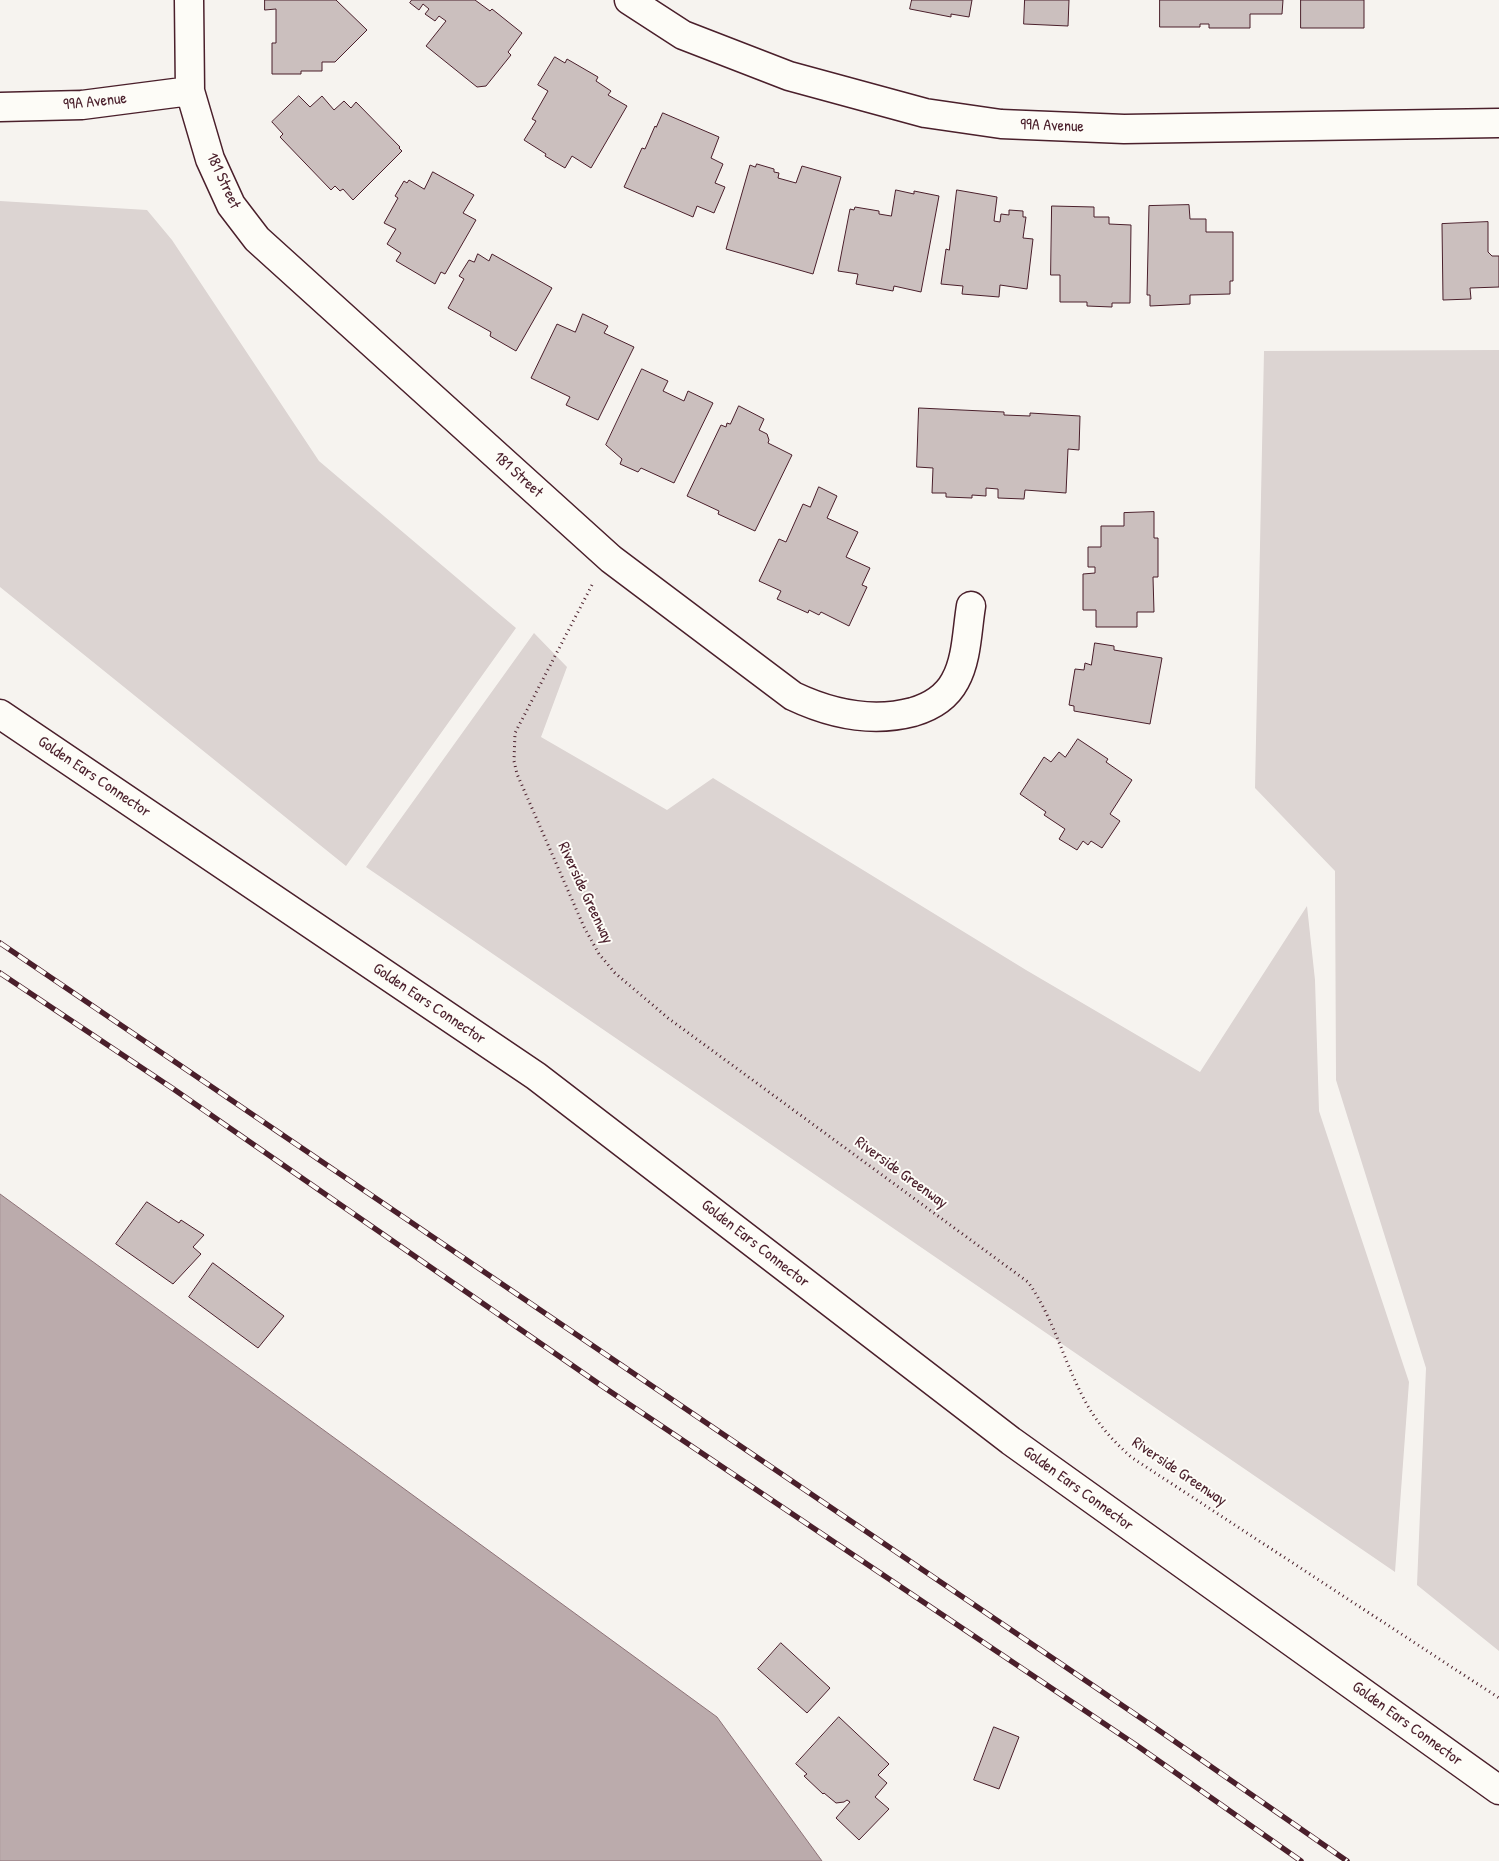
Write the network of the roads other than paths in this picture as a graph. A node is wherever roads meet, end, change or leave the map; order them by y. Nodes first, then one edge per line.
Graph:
1 (189, 0) edge
2 (629, 0) edge
3 (190, 91) junction
4 (0, 107) edge
5 (1499, 123) edge
6 (971, 606) dead end
7 (0, 714) edge
8 (1499, 1790) edge

1 - 3 street, 181 Street
2 - 5 street, 99A Avenue
3 - 4 street, 99A Avenue
3 - 6 street, 181 Street
7 - 8 street, Golden Ears Connector

